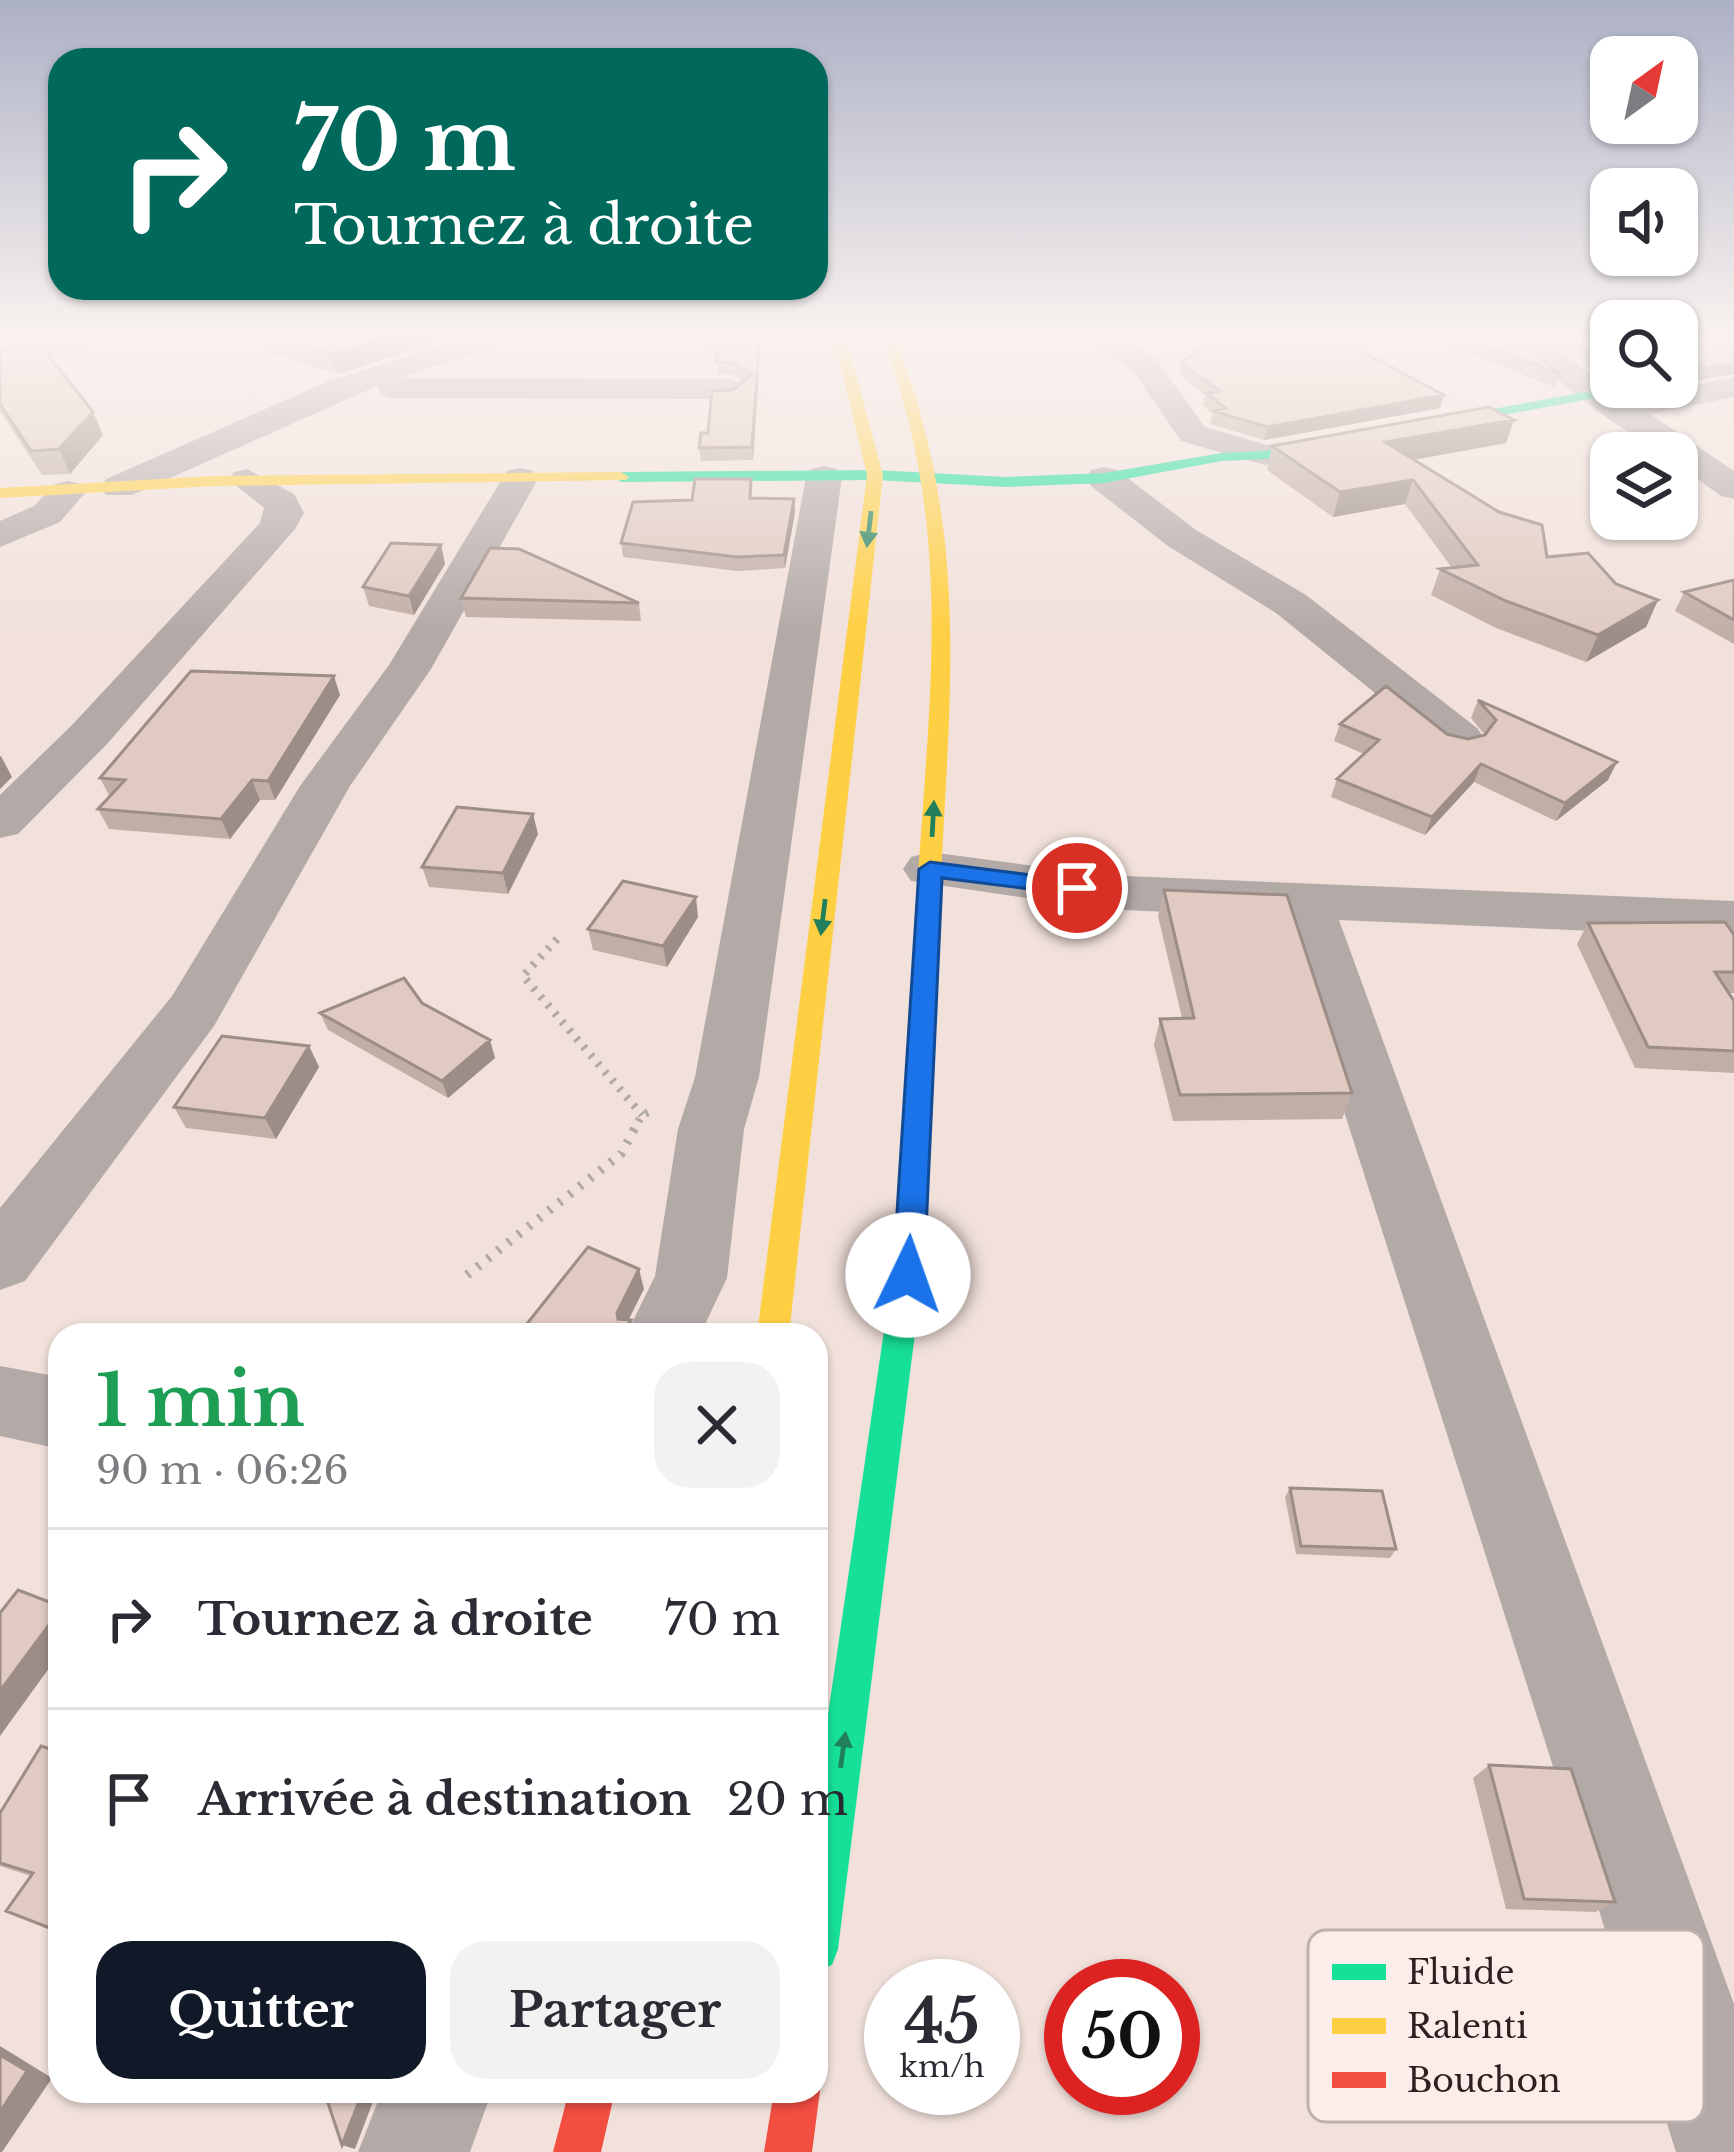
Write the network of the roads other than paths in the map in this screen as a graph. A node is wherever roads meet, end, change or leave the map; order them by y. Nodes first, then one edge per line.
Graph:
1 (236, 434) edge
2 (865, 434) edge
3 (923, 434) edge
4 (1193, 434) edge
5 (1194, 434) edge
6 (1401, 434) edge
7 (1655, 434) edge
8 (1265, 455) junction
9 (1166, 466) junction
10 (875, 475) junction
11 (824, 477) junction
12 (1104, 478) junction
13 (520, 479) junction
14 (934, 479) junction
15 (247, 481) junction
16 (119, 487) junction
17 (1734, 488) edge
18 (68, 492) junction
19 (0, 493) edge
20 (0, 535) edge
21 (1460, 738) edge
22 (0, 823) edge
23 (930, 869) junction
24 (1304, 899) junction
25 (1734, 919) edge
26 (0, 1260) edge
27 (669, 1323) edge
28 (774, 1323) edge
29 (0, 1401) edge
30 (48, 1411) edge
31 (828, 1861) edge
32 (1656, 1930) edge
33 (1704, 2070) edge
34 (432, 2103) edge
35 (589, 2103) edge
36 (794, 2103) edge
37 (414, 2152) edge
38 (577, 2152) edge
39 (788, 2152) edge
40 (1732, 2152) edge

1 - 16 street
2 - 10 main road
3 - 14 main road
4 - 9 street
5 - 8 street
6 - 8 main road
7 - 17 street
8 - 9 main road
9 - 12 main road
10 - 11 main road
10 - 14 main road
10 -> 28 main road
11 - 13 main road
11 - 27 street
12 - 14 main road
12 - 21 street
13 - 15 main road
13 - 26 street
23 -> 14 main road
15 - 16 main road
15 - 22 street
16 - 18 main road
18 - 19 main road
18 - 20 street
23 - 24 street
31 -> 23 main road
24 - 25 street
24 - 32 street
29 - 30 street
33 - 40 street
34 - 37 street
35 - 38 main road
36 - 39 main road

